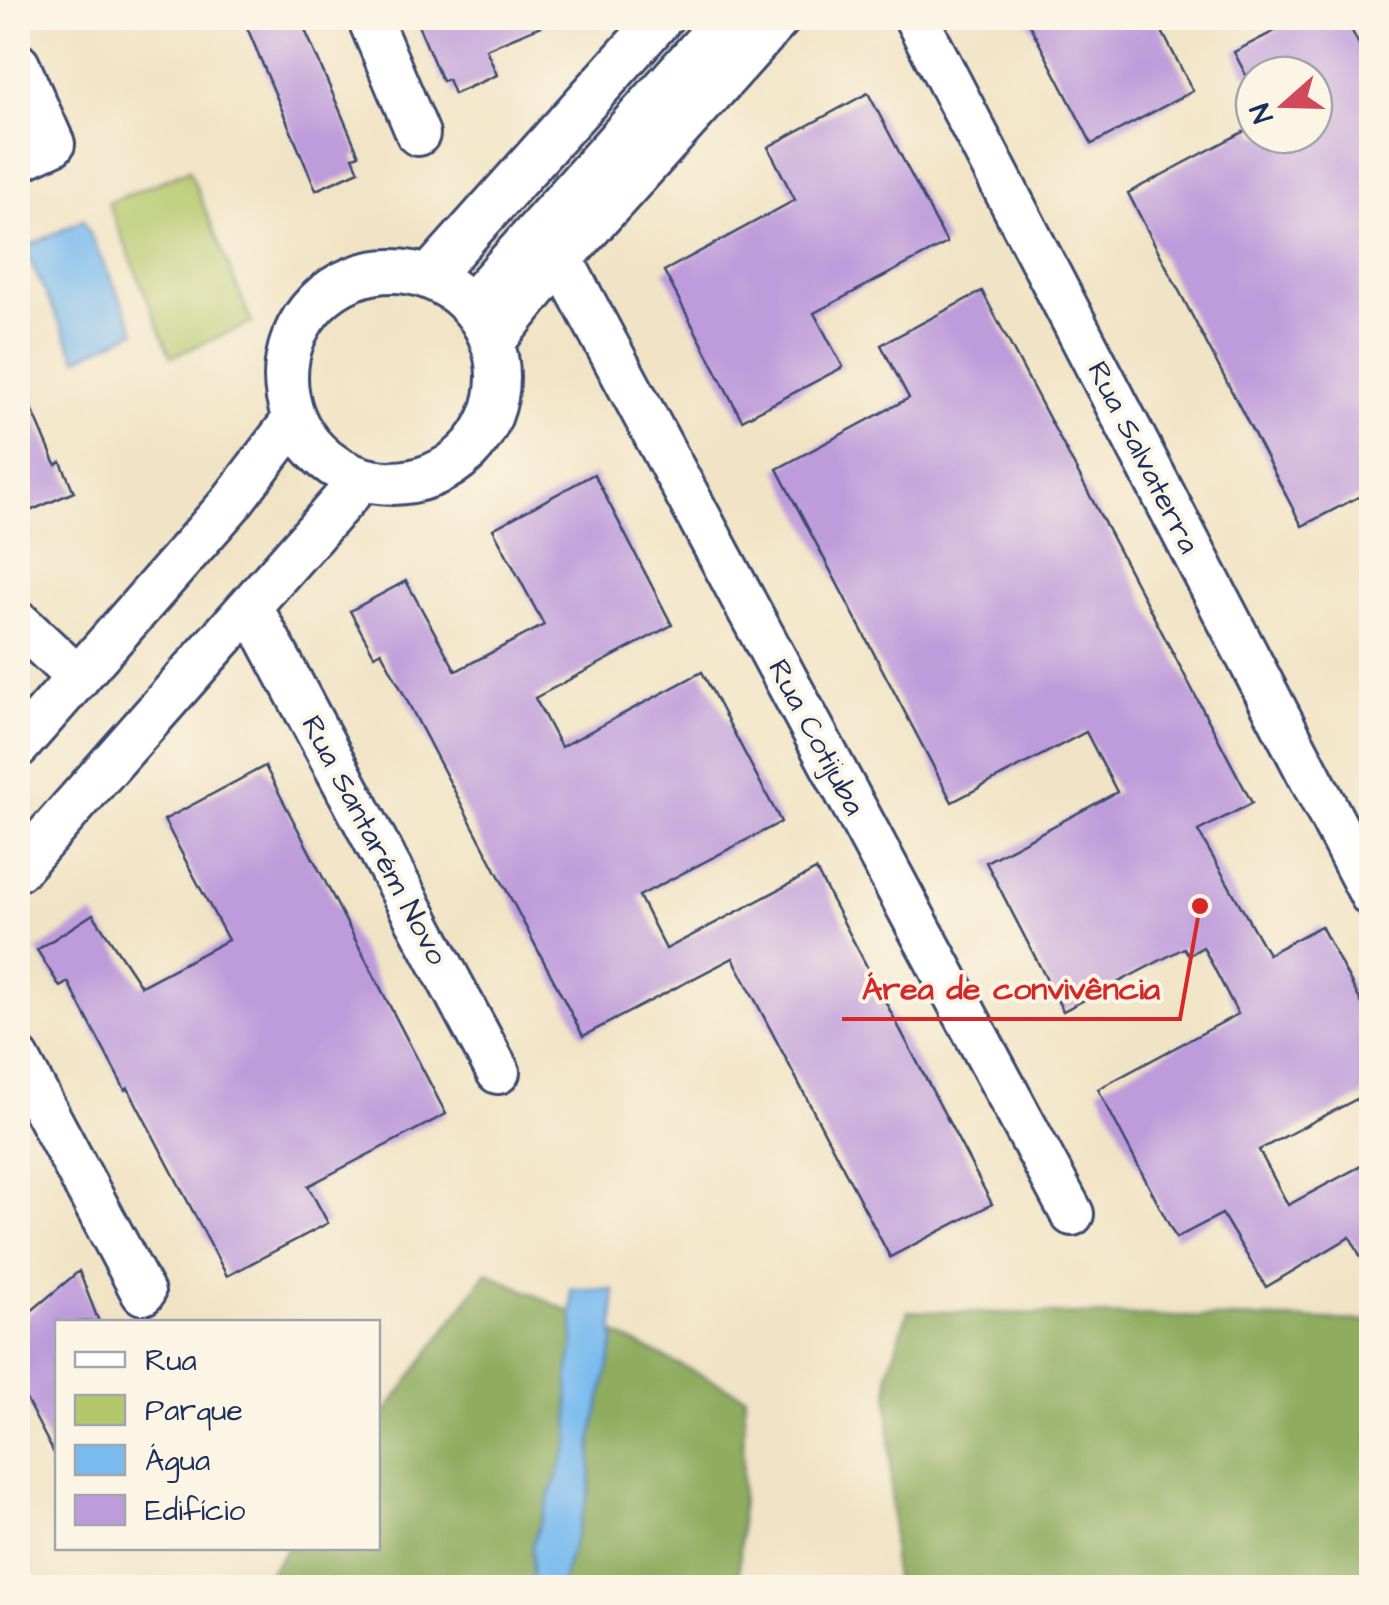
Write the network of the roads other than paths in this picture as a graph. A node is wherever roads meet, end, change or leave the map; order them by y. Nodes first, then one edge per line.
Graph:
1 (369, 18) edge
2 (661, 18) edge
3 (727, 18) edge
4 (779, 18) edge
5 (916, 18) edge
6 (18, 65) edge
7 (418, 134) dead end
8 (18, 160) edge
9 (561, 259) junction
10 (429, 277) junction
11 (471, 305) junction
12 (493, 342) junction
13 (294, 420) junction
14 (361, 480) junction
15 (250, 608) junction
16 (18, 622) edge
17 (78, 678) junction
18 (18, 746) edge
19 (18, 868) edge
20 (1372, 896) edge
21 (18, 1059) edge
22 (498, 1072) dead end
23 (1072, 1214) dead end
24 (143, 1293) dead end

1 - 7 street
2 - 10 street
3 - 11 street
4 - 9 street
5 - 20 street, Rua Salvaterra
6 - 8 street
9 - 12 street
9 - 23 street, Rua Cotijuba
10 - 11 street
10 - 13 street
11 - 12 street
12 - 14 street
13 - 14 street
13 - 17 street
14 - 15 street
15 - 19 street
15 - 22 street, Rua Santarém Novo
16 - 17 street
17 - 18 street
21 - 24 street

